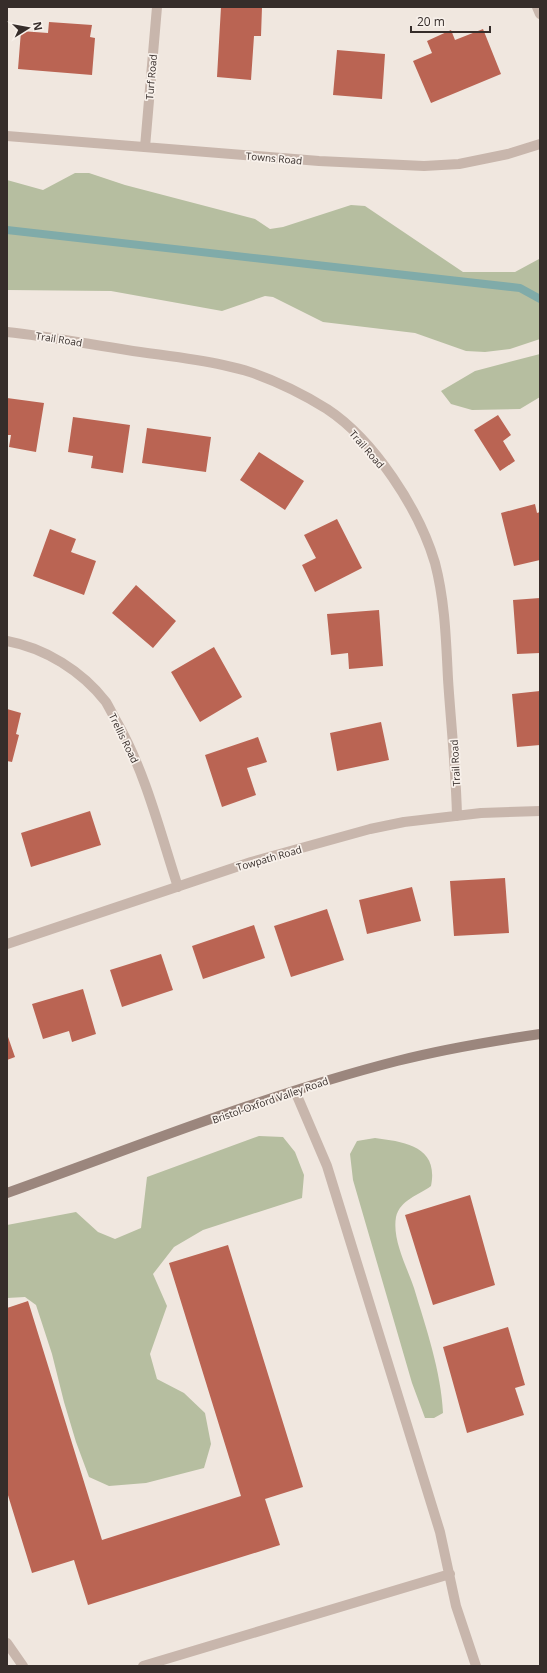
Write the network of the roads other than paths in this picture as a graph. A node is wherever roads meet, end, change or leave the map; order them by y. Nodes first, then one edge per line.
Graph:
1 (157, 7) edge
2 (537, 7) edge
3 (540, 14) edge
4 (7, 136) edge
5 (540, 144) edge
6 (145, 147) junction
7 (7, 332) edge
8 (7, 640) edge
9 (540, 811) edge
10 (457, 816) junction
11 (178, 887) junction
12 (7, 944) edge
13 (540, 1034) edge
14 (295, 1091) junction
15 (7, 1194) edge
16 (450, 1574) junction
17 (7, 1643) edge
18 (22, 1666) edge
19 (143, 1666) edge
20 (476, 1666) edge

1 - 6 street, Turf Road
2 - 3 street
4 - 6 street, Towns Road
5 - 6 street, Towns Road
7 - 10 street, Trail Road
8 - 11 street, Trellis Road
9 - 10 street, Towpath Road
10 - 11 street, Towpath Road
11 - 12 street, Towpath Road
13 - 14 main road, Bristol-Oxford Valley Road
14 - 15 main road, Bristol-Oxford Valley Road
14 - 16 street
16 - 19 street
16 - 20 street
17 - 18 street

